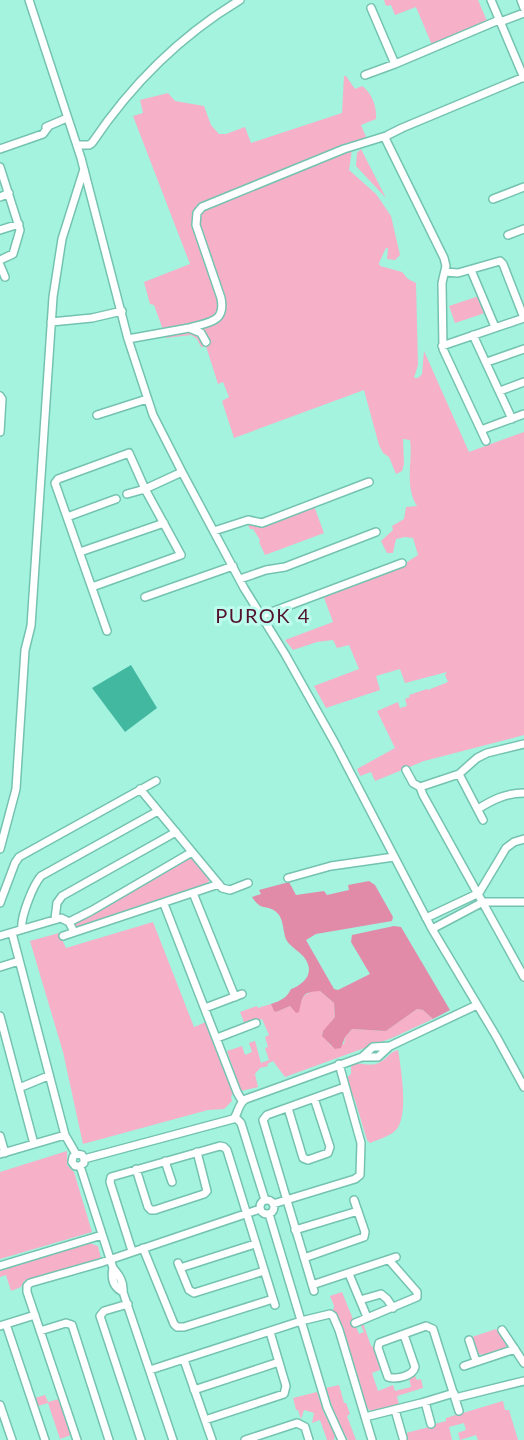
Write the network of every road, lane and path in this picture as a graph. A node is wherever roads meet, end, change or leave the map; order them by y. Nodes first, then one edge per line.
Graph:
1 (29, 0) edge
2 (240, 0) edge
3 (491, 0) edge
4 (521, 0) edge
5 (371, 8) dead end
6 (524, 8) edge
7 (524, 13) edge
8 (500, 21) junction
9 (394, 64) junction
10 (365, 75) dead end
11 (524, 78) edge
12 (68, 118) junction
13 (386, 136) junction
14 (77, 145) junction
15 (0, 149) edge
16 (0, 167) edge
17 (84, 169) junction
18 (524, 187) edge
19 (9, 193) junction
20 (0, 197) edge
21 (493, 199) dead end
22 (19, 224) junction
23 (524, 229) edge
24 (0, 230) edge
25 (507, 236) dead end
26 (0, 262) edge
27 (471, 270) junction
28 (445, 272) junction
29 (5, 277) dead end
30 (122, 311) junction
31 (524, 318) edge
32 (51, 322) junction
33 (495, 327) junction
34 (189, 328) junction
35 (473, 335) junction
36 (128, 339) junction
37 (206, 342) dead end
38 (442, 346) junction
39 (524, 349) edge
40 (487, 362) junction
41 (524, 382) edge
42 (500, 391) junction
43 (0, 396) edge
44 (147, 399) junction
45 (524, 414) edge
46 (97, 415) dead end
47 (512, 418) junction
48 (0, 430) edge
49 (481, 430) junction
50 (486, 441) dead end
51 (182, 472) junction
52 (369, 482) dead end
53 (145, 489) junction
54 (127, 494) dead end
55 (116, 499) dead end
56 (68, 517) junction
57 (164, 523) junction
58 (214, 531) junction
59 (376, 532) dead end
60 (80, 552) junction
61 (402, 562) dead end
62 (233, 566) junction
63 (240, 579) junction
64 (92, 587) junction
65 (145, 597) dead end
66 (261, 616) junction
67 (107, 631) dead end
68 (524, 744) edge
69 (406, 770) dead end
70 (459, 774) junction
71 (156, 781) dead end
72 (420, 787) junction
73 (140, 789) junction
74 (524, 793) edge
75 (478, 809) junction
76 (158, 811) junction
77 (483, 820) dead end
78 (176, 832) junction
79 (524, 839) edge
80 (0, 849) edge
81 (192, 852) junction
82 (394, 857) junction
83 (288, 878) dead end
84 (248, 883) dead end
85 (219, 884) junction
86 (193, 893) junction
87 (479, 893) junction
88 (483, 902) junction
89 (524, 902) edge
90 (0, 903) edge
91 (458, 903) junction
92 (164, 904) junction
93 (463, 912) junction
94 (426, 918) junction
95 (55, 919) junction
96 (69, 922) junction
97 (432, 929) junction
98 (22, 930) junction
99 (74, 932) junction
100 (12, 933) junction
101 (0, 936) edge
102 (63, 936) dead end
103 (19, 961) junction
104 (0, 967) edge
105 (524, 977) edge
106 (477, 1005) junction
107 (205, 1008) junction
108 (0, 1016) edge
109 (256, 1023) dead end
110 (217, 1038) junction
111 (339, 1064) junction
112 (521, 1074) edge
113 (48, 1076) junction
114 (20, 1088) junction
115 (345, 1088) junction
116 (524, 1088) edge
117 (314, 1098) junction
118 (242, 1101) junction
119 (288, 1108) junction
120 (236, 1117) junction
121 (65, 1135) junction
122 (0, 1136) edge
123 (34, 1144) junction
124 (197, 1152) junction
125 (2, 1153) edge
126 (76, 1154) junction
127 (84, 1159) junction
128 (165, 1161) junction
129 (80, 1166) junction
130 (136, 1169) junction
131 (172, 1182) dead end
132 (265, 1200) junction
133 (354, 1200) dead end
134 (286, 1201) junction
135 (273, 1204) junction
136 (260, 1209) junction
137 (358, 1210) junction
138 (246, 1214) junction
139 (269, 1214) junction
140 (295, 1230) junction
141 (102, 1235) junction
142 (255, 1244) junction
143 (143, 1248) junction
144 (132, 1251) junction
145 (304, 1258) junction
146 (110, 1259) junction
147 (0, 1266) edge
148 (264, 1271) junction
149 (349, 1274) junction
150 (360, 1300) junction
151 (128, 1304) junction
152 (393, 1308) junction
153 (35, 1315) junction
154 (367, 1317) junction
155 (301, 1321) junction
156 (355, 1323) dead end
157 (3, 1325) edge
158 (502, 1330) dead end
159 (40, 1331) junction
160 (270, 1332) junction
161 (404, 1335) junction
162 (469, 1340) dead end
163 (515, 1349) junction
164 (184, 1360) junction
165 (477, 1361) junction
166 (279, 1362) junction
167 (524, 1363) edge
168 (464, 1366) dead end
169 (150, 1370) junction
170 (524, 1380) edge
171 (194, 1390) junction
172 (455, 1395) junction
173 (425, 1402) junction
174 (0, 1405) edge
175 (395, 1410) junction
176 (459, 1411) dead end
177 (365, 1417) junction
178 (205, 1420) junction
179 (431, 1424) dead end
180 (403, 1438) dead end
181 (12, 1440) edge
182 (45, 1440) edge
183 (77, 1440) edge
184 (109, 1440) edge
185 (141, 1440) edge
186 (173, 1440) edge
187 (212, 1440) edge
188 (245, 1440) edge
189 (309, 1440) edge
190 (342, 1440) edge
191 (372, 1440) edge

1 - 12 street
2 - 14 street
3 - 8 street
4 - 6 street
5 - 9 street
7 - 8 street
8 - 9 street
8 - 11 street
9 - 10 street
11 - 13 street
12 - 14 street
12 - 15 street
13 - 28 street
13 - 34 street
14 - 17 street
16 - 19 street
17 - 30 street
17 - 32 street
18 - 21 street
19 - 20 street
19 - 22 street
22 - 24 street
22 - 26 street
23 - 25 street
26 - 29 street
27 - 28 street
27 - 31 street
27 - 33 street
28 - 38 street
30 - 32 street
30 - 36 street
31 - 33 street
32 - 80 street
33 - 35 street
34 - 36 street
34 - 37 street
35 - 38 street
35 - 40 street
36 - 44 street
38 - 49 street
39 - 40 street
40 - 42 street
41 - 42 street
42 - 47 street
43 - 48 street
44 - 46 street
44 - 51 street
45 - 47 street
47 - 49 street
49 - 50 street
51 - 53 street
51 - 58 street
52 - 58 street
53 - 54 street
53 - 56 street
53 - 57 street
55 - 56 street
56 - 60 street
57 - 60 street
57 - 64 street
58 - 62 street
59 - 63 street
60 - 64 street
61 - 66 street
62 - 63 street
62 - 65 street
63 - 66 street
64 - 67 street
66 - 82 street
68 - 70 street
69 - 72 street
70 - 72 street
70 - 75 street
71 - 73 street
72 - 87 street
73 - 76 street
73 - 90 street
74 - 75 street
75 - 77 street
76 - 78 street
76 - 98 street
78 - 81 street
78 - 95 street
79 - 87 street
81 - 85 street
81 - 96 street
82 - 83 street
82 - 94 street
84 - 85 street
85 - 86 street
86 - 92 street
86 - 107 street
87 - 88 street
87 - 91 street
88 - 89 street
88 - 93 street
88 - 105 street
91 - 93 street
91 - 94 street
92 - 99 street
92 - 107 street
93 - 97 street
94 - 97 street
95 - 96 street
95 - 98 street
96 - 99 street
97 - 106 street
98 - 100 street
99 - 102 street
100 - 101 street
100 - 103 street
103 - 104 street
103 - 113 street
106 - 111 street
106 - 112 street
107 - 110 street
108 - 114 street
109 - 110 street
110 - 118 street
111 - 115 street
111 - 118 street
112 - 116 street
113 - 114 street
113 - 121 street
114 - 123 street
115 - 117 street
115 - 134 street
117 - 119 street
117 - 119 street
118 - 120 street
119 - 134 street
120 - 127 street
120 - 132 street
121 - 123 street
121 - 126 street
122 - 125 street
123 - 125 street
124 - 128 street
124 - 130 street
124 - 138 street
126 - 127 street
126 - 129 street
127 - 129 street
128 - 130 street
128 - 131 street
129 - 141 street
130 - 144 street
132 - 135 street
132 - 136 street
133 - 137 street
134 - 135 street
134 - 140 street
135 - 139 street
136 - 138 street
136 - 139 street
137 - 140 street
137 - 145 street
138 - 142 street
138 - 143 street
139 - 155 street
140 - 145 street
141 - 146 street
141 - 147 street
142 - 148 street
142 - 148 street
143 - 144 street
143 - 148 street
144 - 146 street
145 - 149 street
146 - 151 street
146 - 153 street
149 - 150 street
149 - 152 street
150 - 152 street
150 - 154 street
151 - 169 street
151 - 185 street
152 - 154 street
153 - 157 street
153 - 159 street
154 - 156 street
155 - 160 street
155 - 177 street
155 - 190 street
157 - 182 street
158 - 163 street
159 - 183 street
159 - 184 street
160 - 164 street
160 - 166 street
161 - 161 street
161 - 172 street
162 - 165 street
163 - 165 street
163 - 167 street
164 - 169 street
164 - 171 street
165 - 168 street
166 - 171 street
166 - 178 street
169 - 186 street
170 - 172 street
171 - 178 street
172 - 173 street
172 - 176 street
173 - 175 street
173 - 179 street
174 - 181 street
175 - 177 street
175 - 180 street
177 - 191 street
178 - 187 street
188 - 189 street

